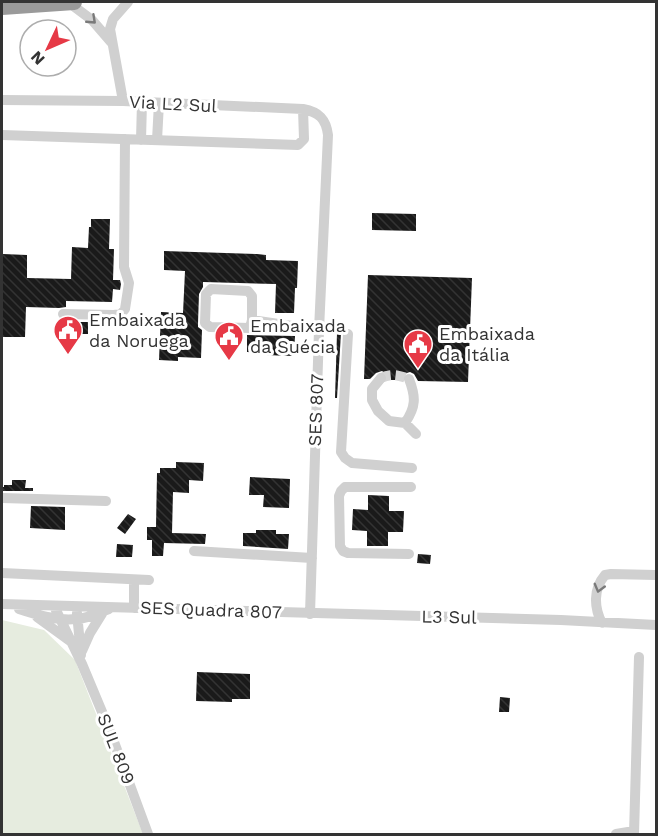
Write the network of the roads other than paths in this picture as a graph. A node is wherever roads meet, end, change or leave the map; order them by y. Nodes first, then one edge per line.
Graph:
1 (68, 2) edge
2 (74, 2) edge
3 (128, 2) edge
4 (2, 7) edge
5 (111, 42) junction
6 (2, 100) edge
7 (123, 101) junction
8 (142, 102) junction
9 (159, 104) junction
10 (303, 109) junction
11 (2, 135) edge
12 (125, 139) junction
13 (141, 140) junction
14 (157, 140) junction
15 (63, 314) dead end
16 (252, 320) junction
17 (319, 330) junction
18 (348, 334) dead end
19 (381, 378) dead end
20 (409, 379) dead end
21 (405, 423) junction
22 (416, 434) dead end
23 (411, 468) dead end
24 (411, 487) dead end
25 (2, 498) edge
26 (106, 501) dead end
27 (194, 551) dead end
28 (409, 555) dead end
29 (312, 558) junction
30 (2, 573) edge
31 (657, 575) edge
32 (134, 580) junction
33 (149, 580) dead end
34 (3, 604) edge
35 (54, 606) junction
36 (76, 607) junction
37 (134, 608) junction
38 (108, 610) junction
39 (26, 611) junction
40 (596, 612) junction
41 (310, 614) junction
42 (60, 619) junction
43 (77, 620) junction
44 (588, 622) junction
45 (602, 623) junction
46 (657, 625) edge
47 (72, 643) junction
48 (639, 657) dead end
49 (82, 659) junction
50 (634, 833) edge
51 (148, 834) edge
52 (616, 834) edge

1 - 2 highway
1 - 4 highway
1 -> 5 street
3 - 5 street
5 - 7 street
6 - 7 street, Via L2 Sul
7 - 8 street, Via L2 Sul
8 - 9 street, Via L2 Sul
8 - 13 street
9 - 10 street, Via L2 Sul
9 - 14 street
10 - 14 street
10 - 17 street, SES 807
11 - 12 street
12 - 13 street
12 - 15 street
13 - 14 street
16 - 16 street
16 - 17 street
17 - 29 street, SES 807
18 - 23 street
19 - 21 street
20 - 21 street
21 - 22 street
24 - 28 street
25 - 26 street
27 - 29 street
29 - 41 street, SES 807
30 - 32 street
31 -> 40 street
32 - 33 street
32 - 37 street
34 - 35 street, SES Quadra 807
34 - 39 street, SES Quadra 807
35 - 36 street, SES Quadra 807
35 - 42 street, SUL 809
36 - 38 street, SES Quadra 807
36 - 43 street, SUL 809
37 - 38 street, SES Quadra 807
37 - 41 street, SES Quadra 807
38 - 43 street, SES Quadra 807
38 - 49 street
39 - 42 street, SES Quadra 807
39 - 47 street
40 - 44 street
40 - 45 street
41 - 44 street, L3 Sul
42 - 43 street, SES Quadra 807
42 - 47 street, SUL 809
43 - 49 street, SUL 809
44 - 45 street, L3 Sul
45 - 46 street, L3 Sul
47 - 49 street, SUL 809
48 - 50 street
49 - 51 street, SUL 809
50 - 52 street

